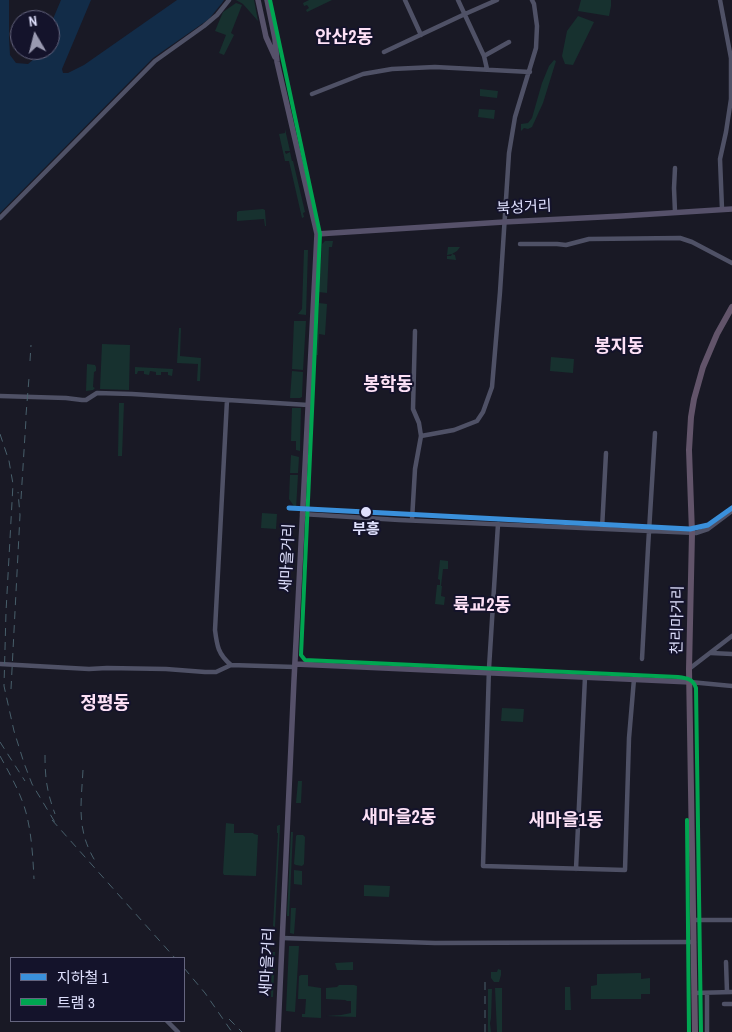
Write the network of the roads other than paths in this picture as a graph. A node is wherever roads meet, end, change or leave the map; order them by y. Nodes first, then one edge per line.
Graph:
1 (229, 0) edge
2 (258, 0) edge
3 (267, 0) edge
4 (405, 0) edge
5 (458, 0) edge
6 (497, 0) edge
7 (532, 0) edge
8 (720, 0) edge
9 (465, 14) junction
10 (420, 35) junction
11 (509, 42) dead end
12 (384, 52) dead end
13 (484, 56) junction
14 (731, 59) edge
15 (277, 62) junction
16 (487, 69) junction
17 (530, 72) junction
18 (312, 94) dead end
19 (675, 168) dead end
20 (732, 209) edge
21 (722, 210) junction
22 (675, 212) junction
23 (0, 218) edge
24 (504, 222) junction
25 (317, 234) junction
26 (520, 244) dead end
27 (732, 263) edge
28 (732, 307) edge
29 (415, 331) dead end
30 (0, 396) edge
31 (227, 400) junction
32 (308, 405) junction
33 (655, 434) dead end
34 (421, 436) junction
35 (606, 452) dead end
36 (732, 511) edge
37 (302, 514) junction
38 (412, 520) junction
39 (498, 524) junction
40 (602, 529) junction
41 (649, 531) junction
42 (692, 533) junction
43 (732, 636) edge
44 (710, 653) junction
45 (732, 654) edge
46 (642, 659) dead end
47 (0, 664) edge
48 (231, 665) junction
49 (295, 665) junction
50 (690, 669) junction
51 (489, 672) junction
52 (585, 677) junction
53 (634, 679) junction
54 (690, 682) junction
55 (732, 686) edge
56 (576, 869) junction
57 (693, 920) junction
58 (732, 920) edge
59 (282, 938) junction
60 (694, 942) junction
61 (726, 962) dead end
62 (729, 992) edge
63 (694, 993) junction
64 (707, 993) junction
65 (724, 1004) dead end
66 (732, 1004) edge
67 (168, 1022) edge
68 (178, 1032) edge
69 (278, 1032) edge
70 (695, 1032) edge
71 (707, 1032) edge

1 - 23 street
2 - 15 main road
3 - 15 main road, 새마을거리
4 - 10 street
5 - 9 street
6 - 9 street
7 - 17 street
8 - 14 street
9 - 10 street
9 - 13 street
10 - 12 street
11 - 13 street
13 - 16 street
14 - 21 street
15 - 25 main road, 새마을거리
16 - 17 street
16 - 18 street
17 - 24 street
19 - 22 street
20 - 21 main road, 북성거리
21 - 22 main road, 북성거리
22 - 24 main road, 북성거리
24 - 25 main road, 북성거리
24 - 34 street
25 - 32 main road, 새마을거리
26 - 27 street
28 - 42 highway, 천리마거리
29 - 34 street
30 - 31 street
31 - 32 street
31 - 48 street
32 - 37 main road, 새마을거리
33 - 41 street
34 - 38 street
35 - 40 street
36 - 42 street
37 - 38 street
37 - 49 main road, 새마을거리
38 - 39 street
39 - 40 street
39 - 51 street
40 - 41 street
41 - 42 street
41 - 46 street
42 - 50 highway, 천리마거리
43 - 44 street
44 - 45 street
44 - 50 street
47 - 48 street
48 - 49 street
49 - 51 main road
49 - 59 main road, 새마을거리
50 - 54 highway, 천리마거리
51 - 52 main road
51 - 56 street
52 - 53 main road
52 - 56 street
53 - 54 main road
53 - 56 street
54 - 55 street
54 - 57 highway, 천리마거리
57 - 58 street
57 - 60 highway, 천리마거리
59 - 60 street
59 - 69 main road, 새마을거리
60 - 63 highway, 천리마거리
61 - 62 street
62 - 64 street
63 - 64 street
63 - 70 highway, 천리마거리
64 - 71 street
65 - 66 street
67 - 68 street

